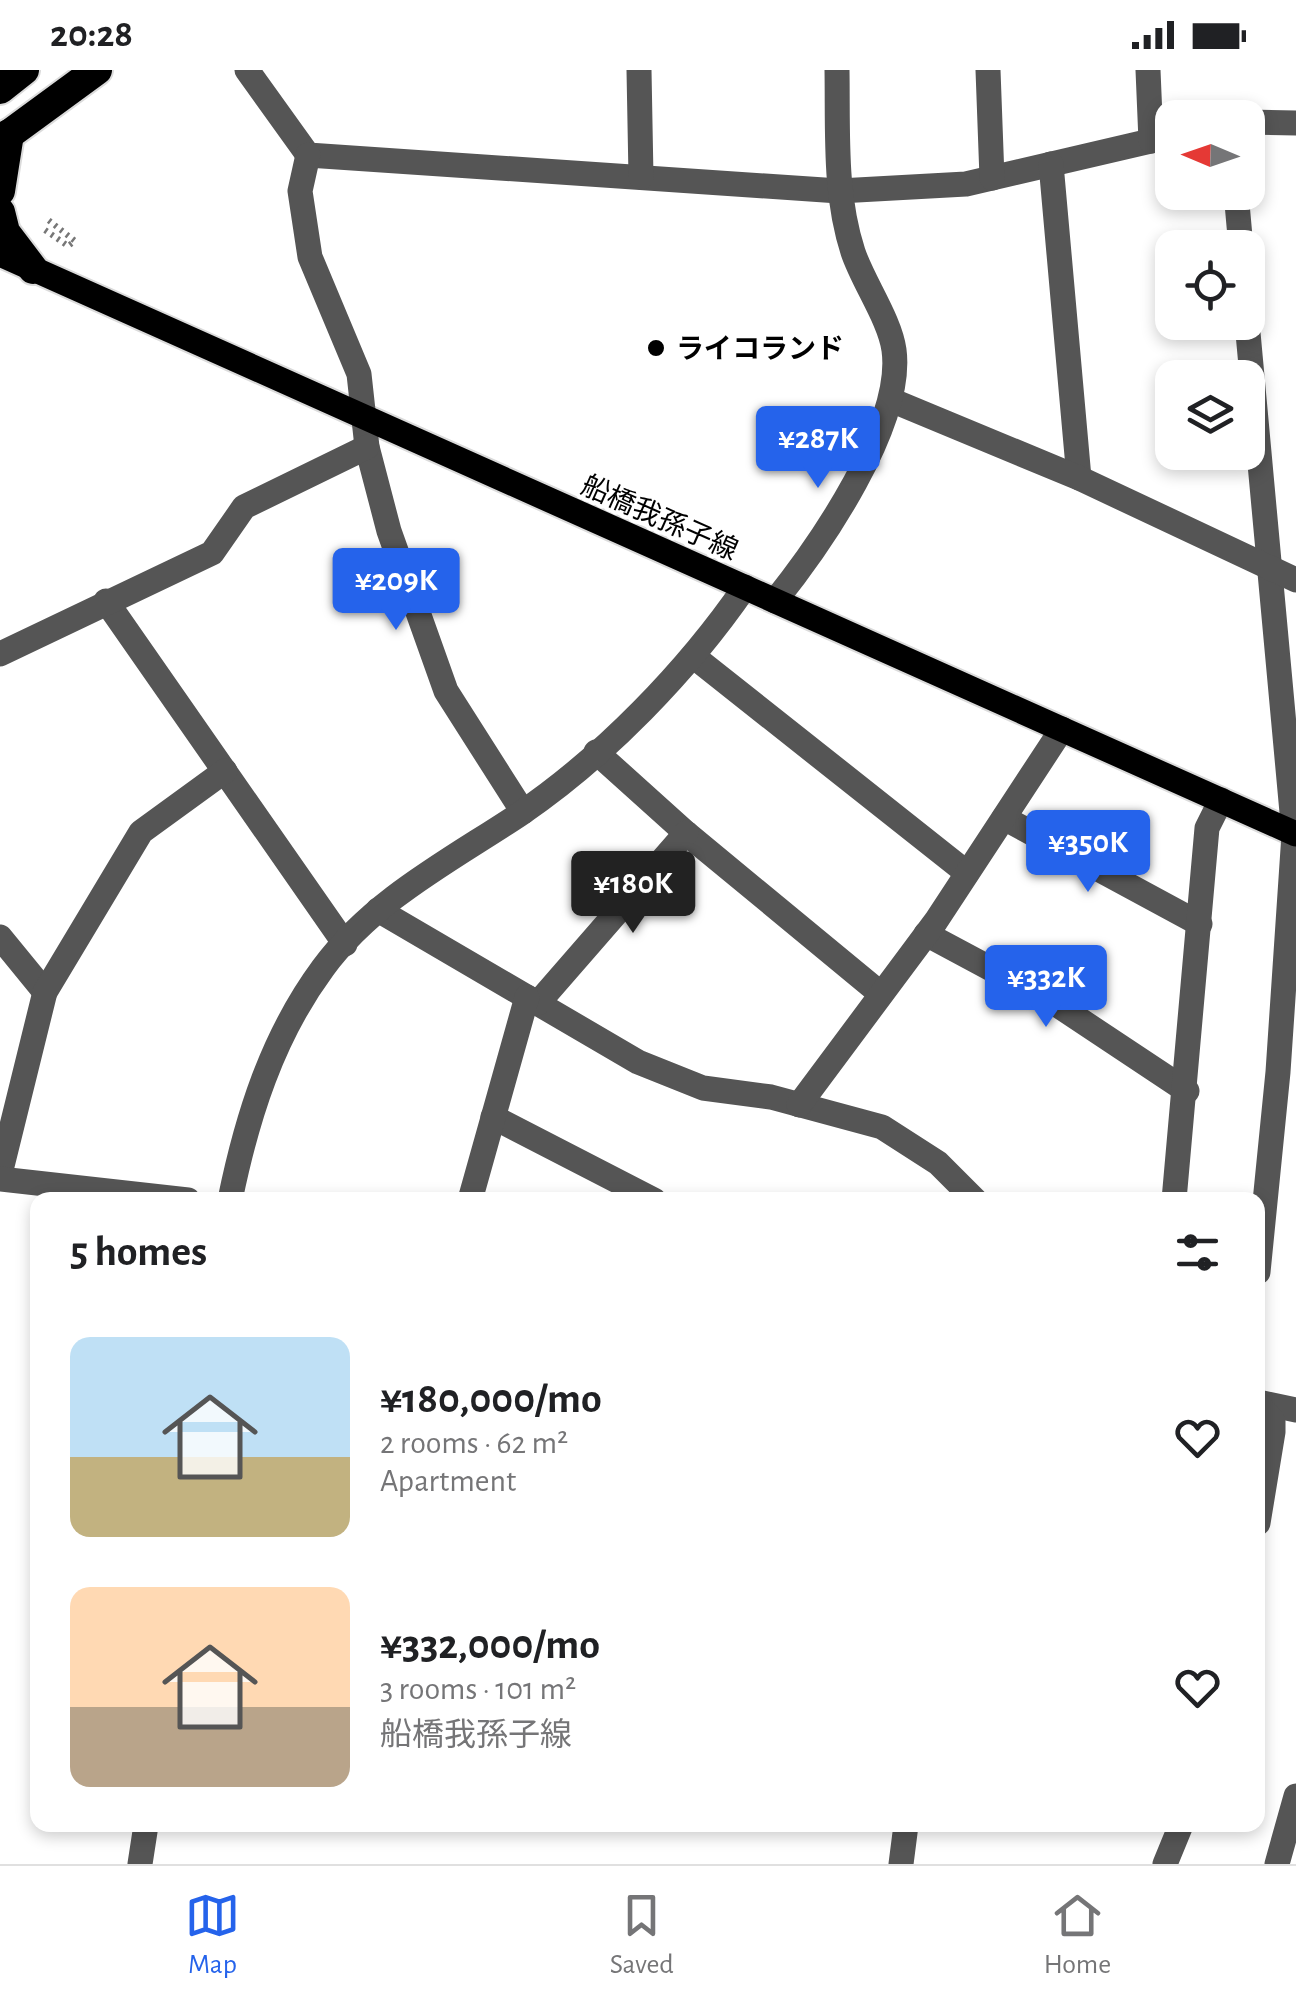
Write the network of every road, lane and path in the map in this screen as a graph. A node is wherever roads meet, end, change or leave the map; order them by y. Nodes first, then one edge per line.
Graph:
1 (24, 70) edge
2 (97, 70) edge
3 (247, 70) edge
4 (639, 70) edge
5 (837, 70) edge
6 (988, 70) edge
7 (1148, 70) edge
8 (0, 89) edge
9 (1155, 104) edge
10 (1265, 122) edge
11 (1296, 122) edge
12 (4, 138) edge
13 (1155, 140) edge
14 (308, 155) junction
15 (1051, 164) junction
16 (642, 178) junction
17 (992, 178) junction
18 (839, 190) junction
19 (0, 191) edge
20 (0, 212) edge
21 (46, 219) dead end
22 (41, 228) dead end
23 (0, 254) edge
24 (33, 270) junction
25 (1250, 340) edge
26 (891, 400) junction
27 (364, 418) junction
28 (367, 447) junction
29 (1079, 478) junction
30 (1269, 569) junction
31 (1296, 580) edge
32 (745, 588) junction
33 (106, 601) junction
34 (775, 601) junction
35 (0, 654) edge
36 (693, 656) junction
37 (1062, 728) junction
38 (596, 752) junction
39 (225, 771) junction
40 (1221, 800) junction
41 (523, 812) junction
42 (1004, 818) junction
43 (686, 833) junction
44 (1295, 834) edge
45 (967, 873) junction
46 (378, 910) junction
47 (1200, 924) junction
48 (926, 934) junction
49 (0, 937) edge
50 (345, 944) junction
51 (44, 992) junction
52 (881, 994) junction
53 (533, 1000) junction
54 (1287, 1075) edge
55 (1186, 1091) junction
56 (799, 1104) junction
57 (493, 1117) junction
58 (0, 1176) edge
59 (125, 1192) edge
60 (232, 1192) edge
61 (472, 1192) edge
62 (638, 1192) edge
63 (968, 1192) edge
64 (1175, 1192) edge
65 (1265, 1224) edge
66 (1265, 1404) edge
67 (1296, 1410) edge
68 (1265, 1411) edge
69 (1265, 1481) edge
70 (1296, 1796) edge
71 (145, 1832) edge
72 (905, 1832) edge
73 (1178, 1832) edge
74 (140, 1864) edge
75 (901, 1864) edge
76 (1165, 1864) edge
77 (1277, 1864) edge

1 - 8 highway
2 - 12 highway
3 - 14 street
4 - 16 street
5 - 18 street
6 - 17 street
7 - 9 street
10 - 11 street
12 - 19 highway
13 - 15 street
14 - 16 street
14 - 27 street
15 - 17 street
15 - 29 street
16 - 18 street
17 - 18 street
18 - 26 street
20 - 24 highway
21 - 22 path
23 - 24 main road, 船橋我孫子線
24 - 27 main road, 船橋我孫子線
25 - 30 street
26 - 29 street
26 - 34 street
27 - 28 street
27 - 32 main road, 船橋我孫子線
28 - 33 street
28 - 41 street
29 - 30 street
30 - 31 street
30 - 44 street
32 - 34 main road, 船橋我孫子線
32 - 36 street
33 - 35 street
33 - 39 street
34 - 37 main road, 船橋我孫子線
36 - 38 street
36 - 45 street
37 - 40 main road, 船橋我孫子線
37 - 42 street
38 - 41 street
38 - 43 street
39 - 50 street
39 - 51 street
40 - 44 main road, 船橋我孫子線
40 - 47 street
41 - 46 street
42 - 45 street
42 - 47 street
43 - 52 street
43 - 53 street
44 - 54 street
45 - 48 street
46 - 50 street
46 - 53 street
47 - 55 street
48 - 52 street
48 - 55 street
49 - 51 street
50 - 60 street
51 - 58 street
52 - 56 street
53 - 56 street
53 - 57 street
54 - 65 street
55 - 64 street
56 - 63 street
57 - 61 street
57 - 62 street
58 - 59 street
66 - 67 street
68 - 69 street
70 - 77 street
71 - 74 street
72 - 75 street
73 - 76 street

